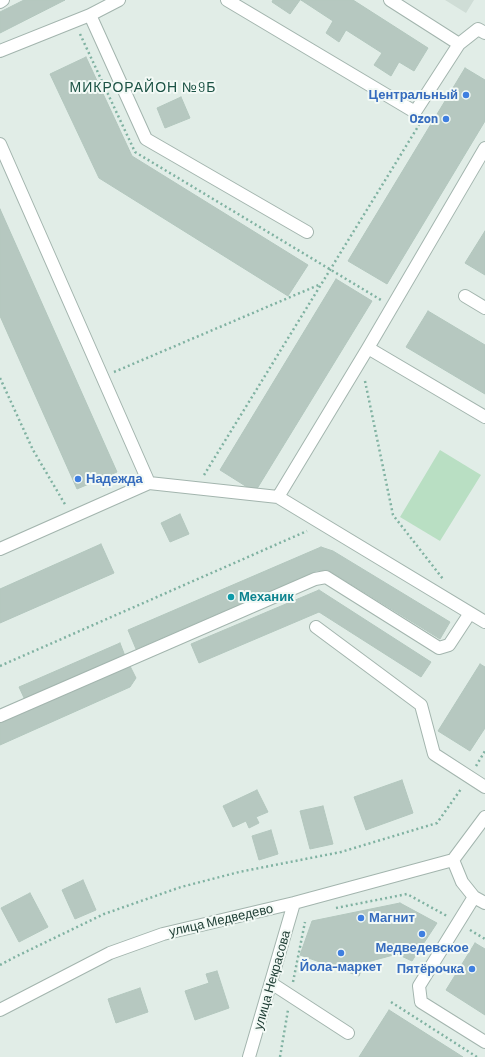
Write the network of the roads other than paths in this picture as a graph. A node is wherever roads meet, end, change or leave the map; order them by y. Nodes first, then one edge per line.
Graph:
1 (3, 0) edge
2 (119, 0) edge
3 (227, 0) edge
4 (390, 0) edge
5 (0, 2) edge
6 (90, 15) junction
7 (485, 33) edge
8 (459, 44) junction
9 (0, 51) edge
10 (0, 144) edge
11 (485, 148) edge
12 (307, 232) dead end
13 (465, 296) dead end
14 (485, 308) edge
15 (365, 353) junction
16 (485, 417) edge
17 (149, 483) junction
18 (278, 497) junction
19 (0, 549) edge
20 (470, 613) junction
21 (484, 618) edge
22 (316, 627) dead end
23 (0, 716) edge
24 (485, 787) edge
25 (485, 817) edge
26 (453, 860) junction
27 (474, 897) junction
28 (294, 903) junction
29 (485, 903) edge
30 (271, 983) junction
31 (0, 1010) edge
32 (348, 1033) dead end
33 (485, 1042) edge
34 (249, 1057) edge

1 - 5 street
2 - 6 street
3 - 8 street
4 - 8 street
6 - 9 street
6 - 12 street
7 - 8 street
10 - 17 street
11 - 15 street
13 - 14 street
15 - 16 street
15 - 18 street
17 - 18 street
17 - 19 street
18 - 20 street
20 - 21 street
20 - 23 street
22 - 24 street
25 - 26 street
26 - 27 street
26 - 28 street, улица Медведево
27 - 29 street
27 - 33 street
28 - 30 street, улица Некрасова
28 - 31 street, улица Медведево
30 - 32 street
30 - 34 street, улица Некрасова

